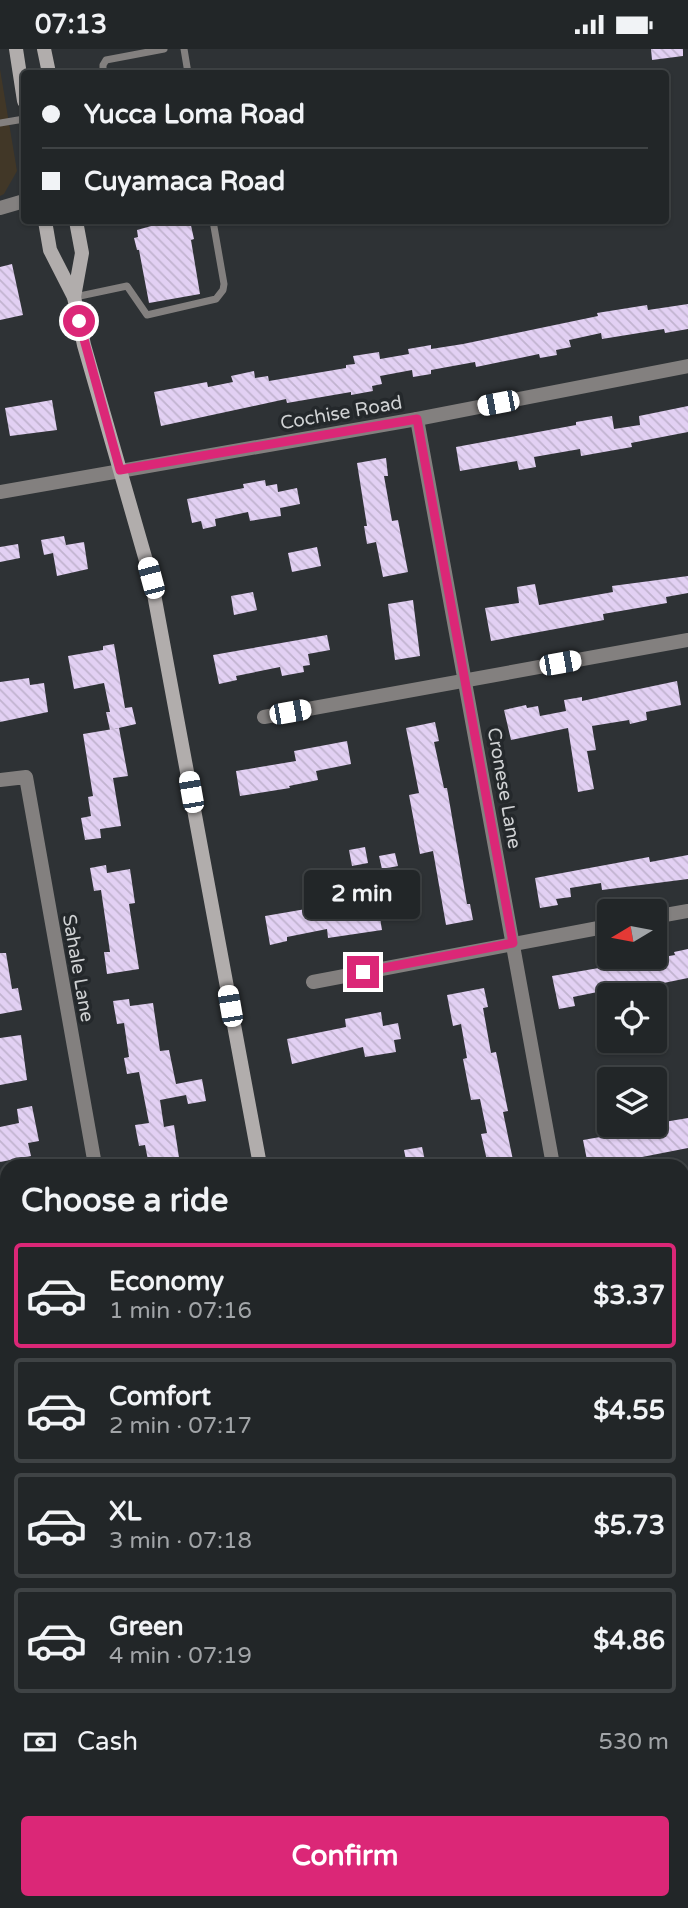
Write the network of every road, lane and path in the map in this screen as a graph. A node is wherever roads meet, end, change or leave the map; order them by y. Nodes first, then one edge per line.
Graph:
1 (16, 49) edge
2 (44, 49) edge
3 (164, 49) edge
4 (184, 49) edge
5 (48, 70) edge
6 (103, 70) edge
7 (188, 70) edge
8 (21, 82) edge
9 (21, 120) edge
10 (0, 123) edge
11 (21, 202) edge
12 (0, 208) edge
13 (46, 224) edge
14 (77, 224) edge
15 (214, 224) edge
16 (74, 297) junction
17 (688, 366) edge
18 (417, 419) junction
19 (120, 470) junction
20 (0, 492) edge
21 (688, 640) edge
22 (466, 680) junction
23 (264, 717) dead end
24 (0, 780) edge
25 (688, 911) edge
26 (667, 915) edge
27 (597, 928) edge
28 (513, 943) junction
29 (313, 982) dead end
30 (94, 1159) edge
31 (259, 1159) edge
32 (552, 1159) edge

1 - 8 main road
2 - 5 main road
3 - 6 lane
4 - 7 lane
9 - 10 lane
11 - 12 street
13 - 16 main road
14 - 16 main road
15 - 16 lane
16 - 19 main road
17 - 18 street, Cochise Road
18 - 19 street, Cochise Road
18 - 22 street, Cronese Lane
19 - 20 street, Cochise Road
19 - 31 main road
21 - 22 street
22 - 23 street
22 - 28 street, Cronese Lane
24 - 30 street, Sahale Lane
25 - 26 street
27 - 28 street
28 - 29 street
28 - 32 street, Cronese Lane

